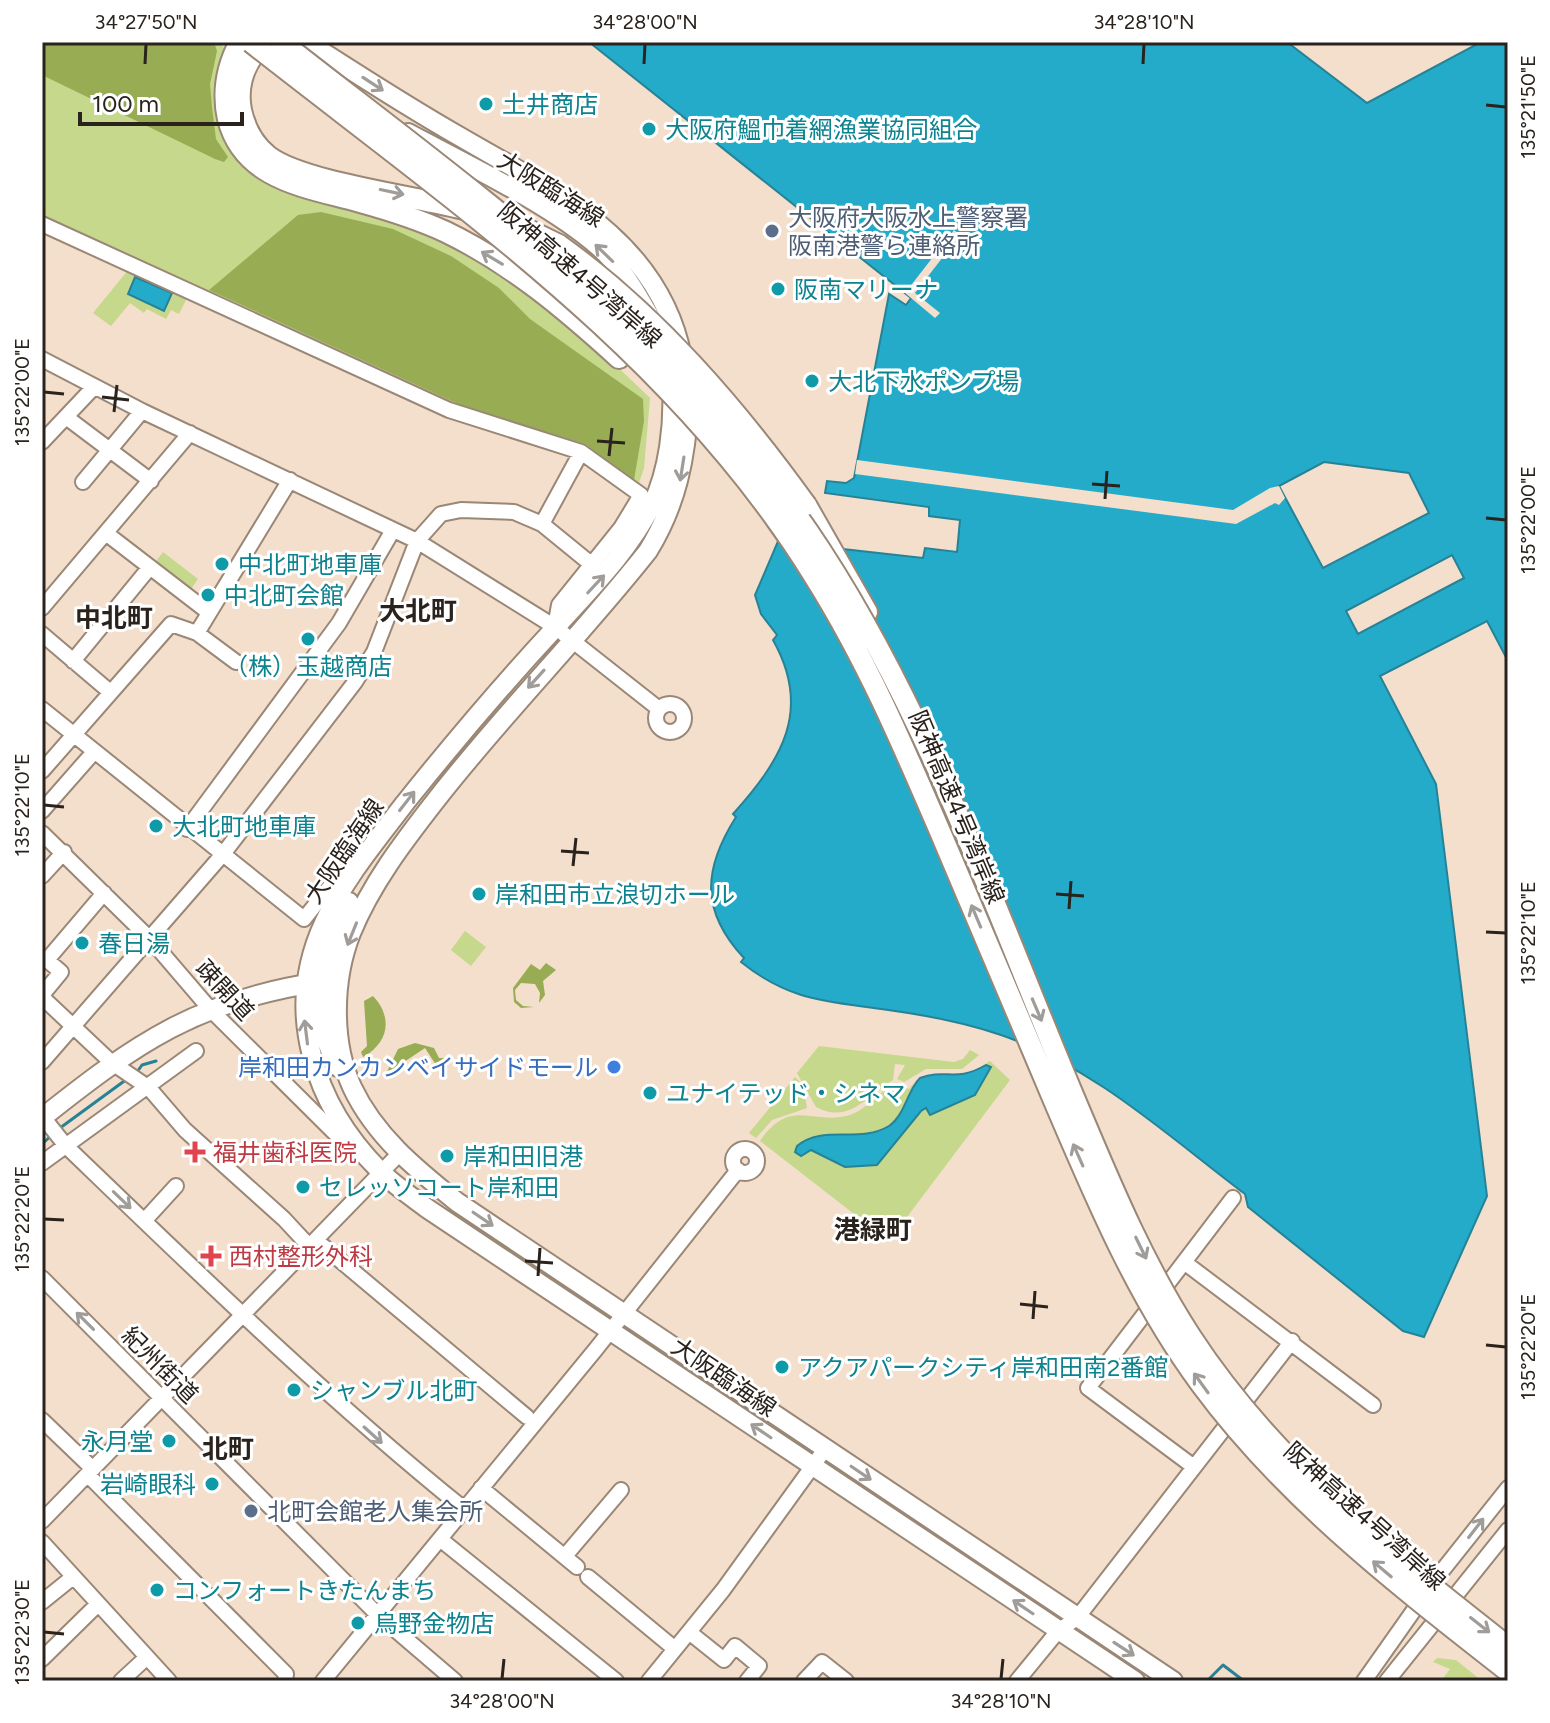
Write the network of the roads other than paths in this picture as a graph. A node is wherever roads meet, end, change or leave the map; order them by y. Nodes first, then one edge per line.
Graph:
1 (281, 42) edge
2 (307, 42) edge
3 (251, 44) edge
4 (42, 224) edge
5 (42, 359) edge
6 (94, 387) junction
7 (142, 411) junction
8 (66, 417) junction
9 (190, 433) junction
10 (42, 442) edge
11 (110, 451) junction
12 (579, 456) dead end
13 (290, 480) junction
14 (151, 481) junction
15 (83, 482) dead end
16 (542, 524) junction
17 (783, 529) junction
18 (393, 530) junction
19 (107, 534) junction
20 (417, 541) junction
21 (591, 564) junction
22 (150, 567) junction
23 (48, 590) edge
24 (42, 608) edge
25 (207, 611) junction
26 (555, 627) junction
27 (197, 633) junction
28 (42, 634) edge
29 (571, 640) junction
30 (73, 661) junction
31 (236, 662) dead end
32 (894, 678) junction
33 (109, 691) junction
34 (42, 709) edge
35 (659, 709) dead end
36 (73, 734) junction
37 (93, 753) junction
38 (42, 771) edge
39 (42, 811) edge
40 (187, 829) junction
41 (42, 833) edge
42 (404, 841) junction
43 (64, 852) junction
44 (223, 854) junction
45 (364, 856) junction
46 (42, 876) edge
47 (104, 893) junction
48 (150, 939) junction
49 (313, 983) junction
50 (42, 996) edge
51 (210, 1009) junction
52 (74, 1025) junction
53 (196, 1051) dead end
54 (42, 1062) edge
55 (111, 1062) junction
56 (351, 1085) junction
57 (149, 1088) junction
58 (53, 1130) edge
59 (399, 1154) junction
60 (42, 1163) edge
61 (738, 1170) dead end
62 (381, 1172) junction
63 (176, 1186) dead end
64 (1233, 1198) dead end
65 (144, 1221) junction
66 (316, 1246) junction
67 (1184, 1262) junction
68 (42, 1278) edge
69 (624, 1314) junction
70 (242, 1317) junction
71 (611, 1330) junction
72 (1292, 1341) junction
73 (163, 1399) junction
74 (1373, 1405) dead end
75 (527, 1417) dead end
76 (42, 1420) edge
77 (825, 1449) junction
78 (813, 1466) junction
79 (1194, 1467) junction
80 (91, 1472) junction
81 (481, 1488) junction
82 (1508, 1488) edge
83 (621, 1490) dead end
84 (464, 1509) junction
85 (42, 1521) edge
86 (1508, 1530) edge
87 (440, 1539) junction
88 (42, 1542) edge
89 (565, 1556) junction
90 (577, 1567) dead end
91 (73, 1577) junction
92 (588, 1577) dead end
93 (42, 1602) edge
94 (97, 1605) junction
95 (378, 1615) junction
96 (1077, 1618) junction
97 (1058, 1631) junction
98 (689, 1632) junction
99 (1508, 1647) edge
100 (675, 1649) junction
101 (147, 1657) junction
102 (42, 1659) edge
103 (1508, 1671) edge
104 (121, 1681) edge
105 (169, 1681) edge
106 (285, 1681) edge
107 (323, 1681) edge
108 (455, 1681) edge
109 (616, 1681) edge
110 (649, 1681) edge
111 (747, 1681) edge
112 (804, 1681) edge
113 (846, 1681) edge
114 (1017, 1681) edge
115 (1135, 1681) edge
116 (1173, 1681) edge
117 (1364, 1681) edge
118 (1387, 1681) edge

1 - 32 highway, 阪神高速4号湾岸線, bridge
2 -> 29 main road, 大阪臨海線
3 - 17 highway, 阪神高速4号湾岸線, bridge
17 -> 3 highway, bridge
26 -> 3 main road, 大阪臨海線
3 -> 32 highway, bridge
4 - 21 street
5 - 6 street
6 - 7 street
6 - 8 street
7 - 9 street
7 - 11 street
8 - 10 street
8 - 11 street
9 - 13 street
9 - 14 street
11 - 14 street
11 - 15 street
12 - 16 street
13 - 18 street
13 - 25 street
14 - 19 street
16 - 20 street
16 - 21 street
103 -> 17 highway, 阪神高速4号湾岸線, bridge
18 - 20 street
18 - 40 street
19 - 22 street
19 - 23 street
20 - 26 street
20 - 44 street
21 - 26 street
22 - 25 street
22 - 30 street
23 - 24 street
25 - 27 street
26 - 29 street
45 -> 26 main road, 大阪臨海線
27 - 31 street
27 - 33 street
28 - 30 street
29 - 35 street
29 -> 42 main road, 大阪臨海線
30 - 33 street
32 -> 99 highway, 阪神高速4号湾岸線, bridge
33 - 36 street
34 - 36 street
36 - 37 street
36 - 38 street
37 - 39 street
37 - 40 street
40 - 44 street
41 - 43 street, 疎開道
42 - 49 main road
42 -> 56 main road, 大阪臨海線
43 - 46 street
43 - 47 street, 疎開道
44 - 45 street
44 - 48 street
45 - 49 main road, 大阪臨海線
47 - 48 street, 疎開道
47 - 50 street
48 - 51 street, 疎開道
48 - 52 street
49 - 51 main road
49 - 56 main road
62 -> 49 main road, 大阪臨海線
50 - 52 street
51 - 55 main road
51 - 62 street, 疎開道
52 - 54 street
52 - 55 street
53 - 57 street
55 - 57 street
55 - 58 main road
56 - 59 main road, 大阪臨海線
57 - 58 street
57 - 66 street
58 - 60 street
58 -> 65 street
59 - 62 street
59 -> 69 main road, 大阪臨海線
61 - 69 street
62 - 66 street
62 - 71 main road, 大阪臨海線
63 - 65 street
64 - 67 street
65 - 70 street
66 - 70 street
66 - 75 street
67 - 72 street
67 - 79 street
73 -> 68 street, 紀州街道
69 - 71 street
69 - 77 main road, 大阪臨海線
70 - 73 street
70 -> 84 street
78 -> 71 main road, 大阪臨海線
71 - 81 street
72 - 74 street
72 - 79 street
73 - 80 street
73 - 95 street, 紀州街道
76 - 80 street
77 - 78 street
77 -> 96 main road, 大阪臨海線
97 -> 78 main road, 大阪臨海線
78 - 98 street
79 - 96 street
80 - 85 street
80 - 106 street
81 - 84 street
81 - 89 street
117 -> 82 street
83 - 89 street
84 - 87 street
86 - 118 street
87 - 95 street
87 - 109 street
88 - 91 street
89 - 90 street
91 - 93 street
91 - 94 street
92 - 100 street
94 - 101 street
94 - 102 street
95 - 107 street
95 - 108 street, 紀州街道
96 - 97 street
96 -> 116 main road, 大阪臨海線
97 - 114 street
97 - 115 main road, 大阪臨海線
98 - 100 street
98 - 111 street
100 - 110 street
101 - 104 street
101 - 105 street
112 - 113 street

